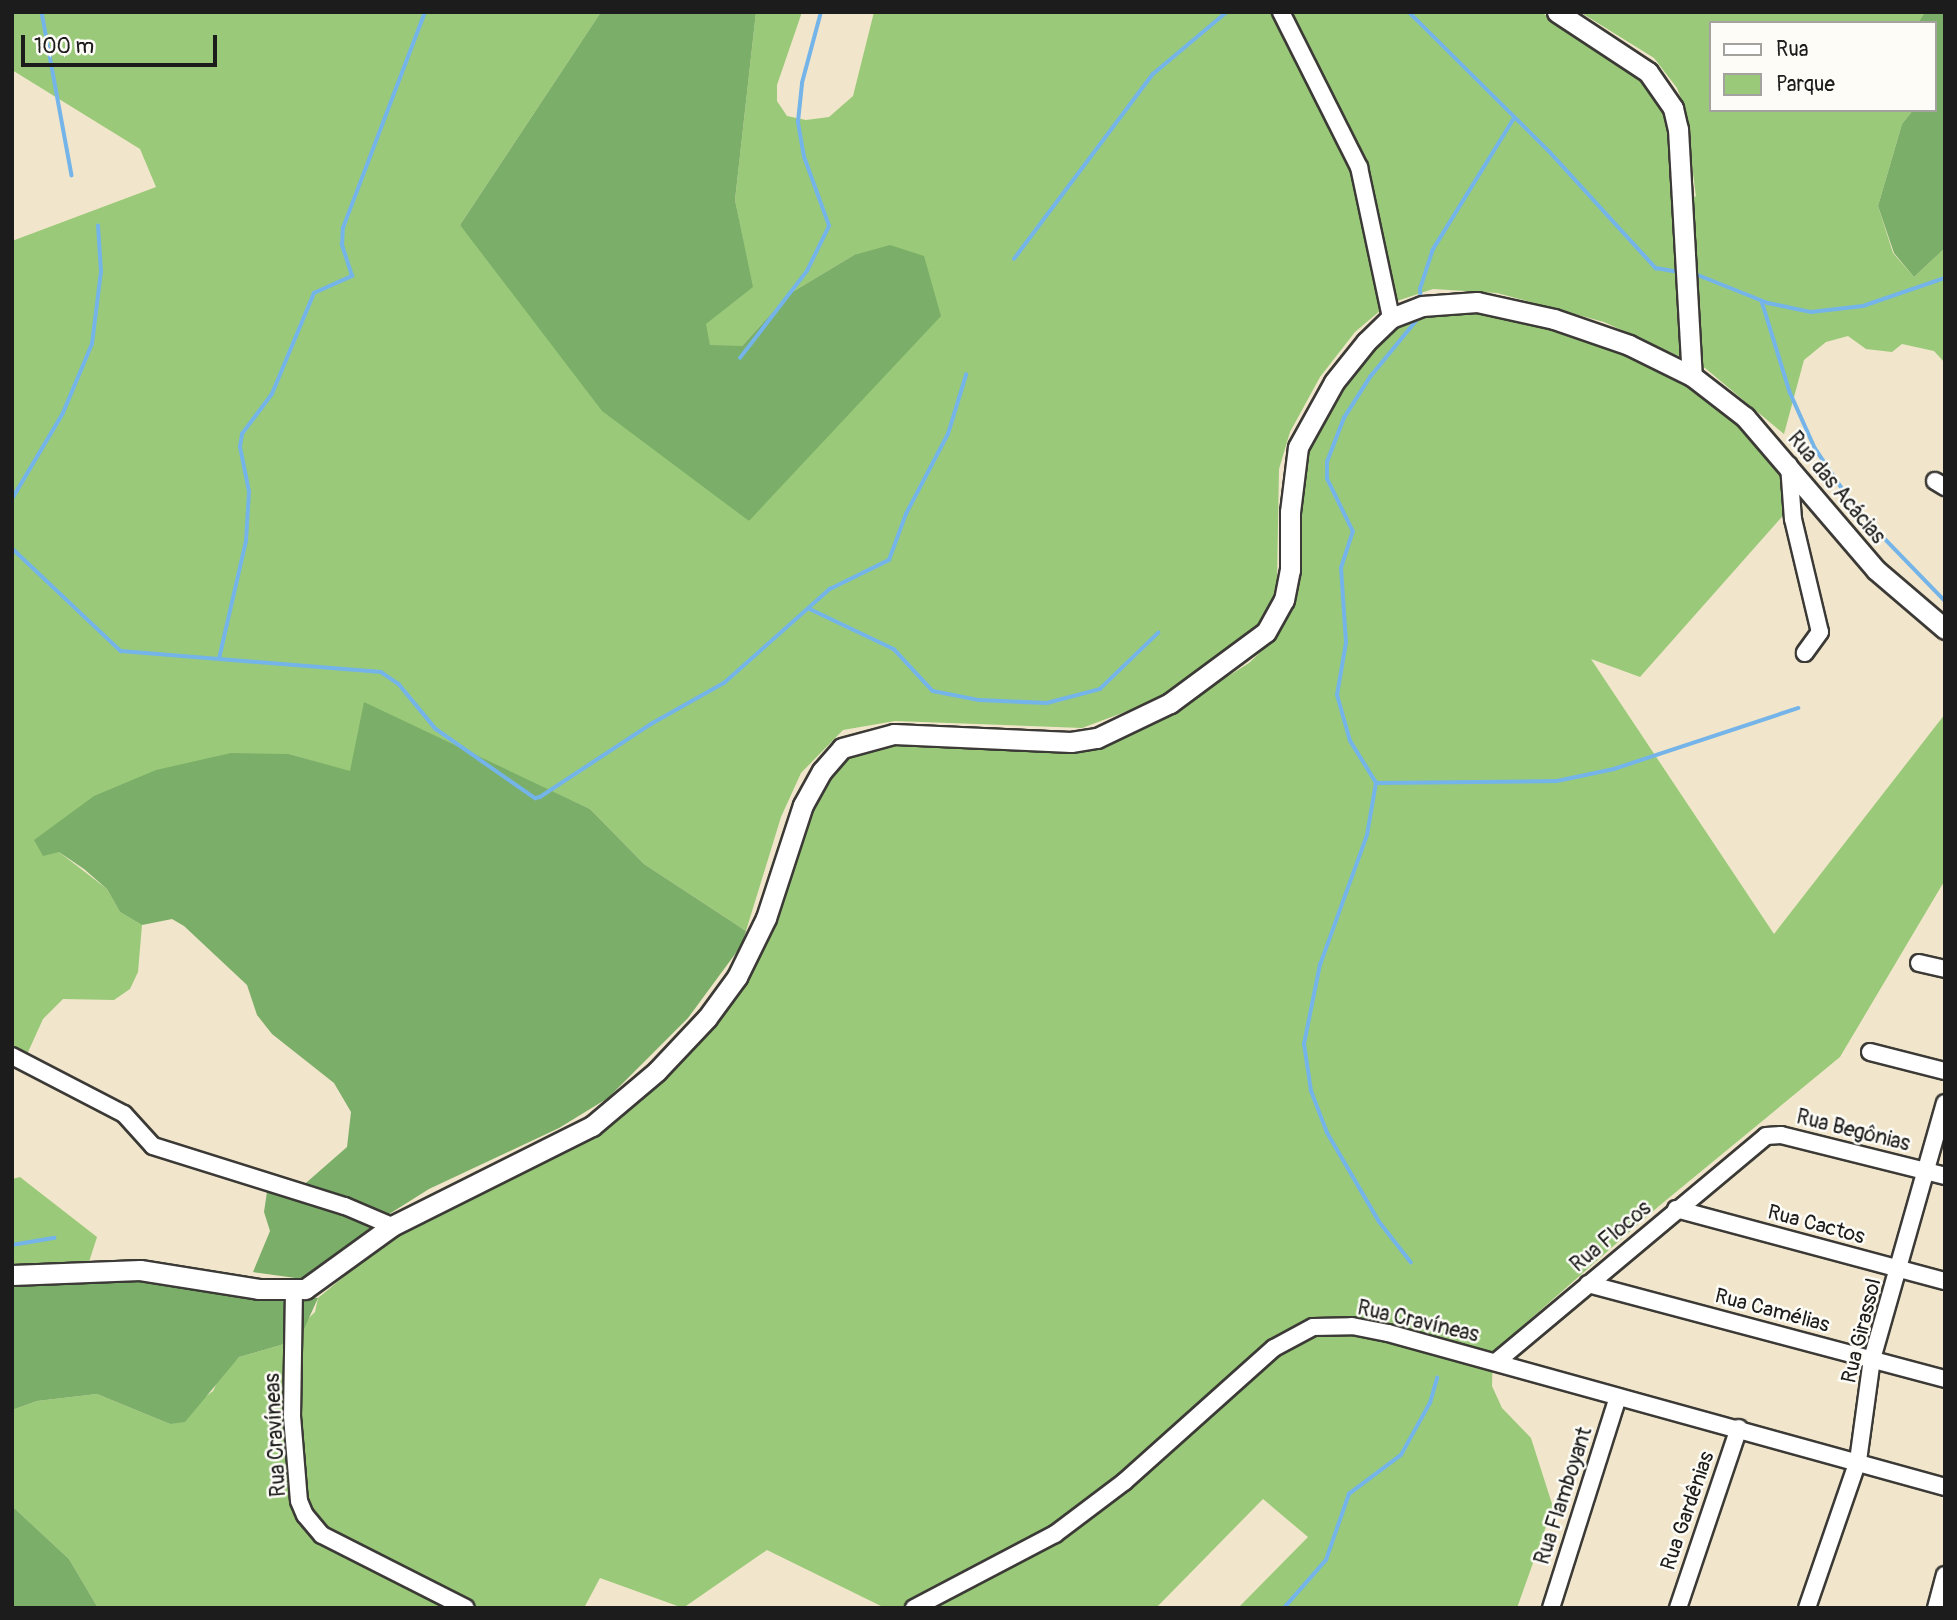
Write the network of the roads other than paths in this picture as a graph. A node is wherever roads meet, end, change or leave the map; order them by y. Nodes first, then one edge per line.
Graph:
1 (1281, 12) edge
2 (1557, 12) edge
3 (1391, 318) junction
4 (1692, 376) junction
5 (1788, 464) junction
6 (1945, 629) edge
7 (1805, 653) dead end
8 (1919, 963) dead end
9 (1945, 969) edge
10 (1870, 1052) dead end
11 (12, 1056) edge
12 (1945, 1071) edge
13 (1945, 1102) edge
14 (1753, 1145) joint
15 (1927, 1171) junction
16 (1945, 1176) edge
17 (1676, 1209) junction
18 (392, 1226) junction
19 (1899, 1269) junction
20 (12, 1275) edge
21 (1945, 1281) edge
22 (1587, 1284) junction
23 (294, 1290) junction
24 (1872, 1359) junction
25 (1496, 1362) junction
26 (1945, 1379) edge
27 (1618, 1397) junction
28 (1739, 1428) junction
29 (1858, 1461) junction
30 (1945, 1486) edge
31 (1945, 1575) edge
32 (466, 1608) edge
33 (914, 1608) edge
34 (1551, 1608) edge
35 (1678, 1608) edge
36 (1807, 1608) edge
37 (1936, 1608) edge

1 - 3 street
2 - 4 street
3 - 4 street, Rua das Acácias
3 - 18 street
4 - 5 street, Rua das Acácias
5 - 6 street, Rua das Acácias
5 - 7 street
8 - 9 street
10 - 12 street
11 - 18 street
13 - 15 street, Rua Girassol
14 - 15 street, Rua Begônias
14 - 17 street, Rua Flocos
15 - 16 street, Rua Begônias
15 - 19 street, Rua Girassol
17 - 19 street, Rua Cactos
17 - 22 street, Rua Flocos
18 - 23 street
19 - 21 street, Rua Cactos
19 - 24 street, Rua Girassol
20 - 23 street
22 - 24 street, Rua Camélias
22 - 25 street, Rua Flocos
23 - 32 street, Rua Cravíneas
24 - 26 street, Rua Camélias
24 - 29 street, Rua Girassol
25 - 27 street, Rua Cravíneas
25 - 33 street, Rua Cravíneas
27 - 28 street, Rua Cravíneas
27 - 34 street, Rua Flamboyant
28 - 29 street, Rua Cravíneas
28 - 35 street, Rua Gardênias
29 - 30 street, Rua Cravíneas
29 - 36 street, Rua Girassol
31 - 37 street

